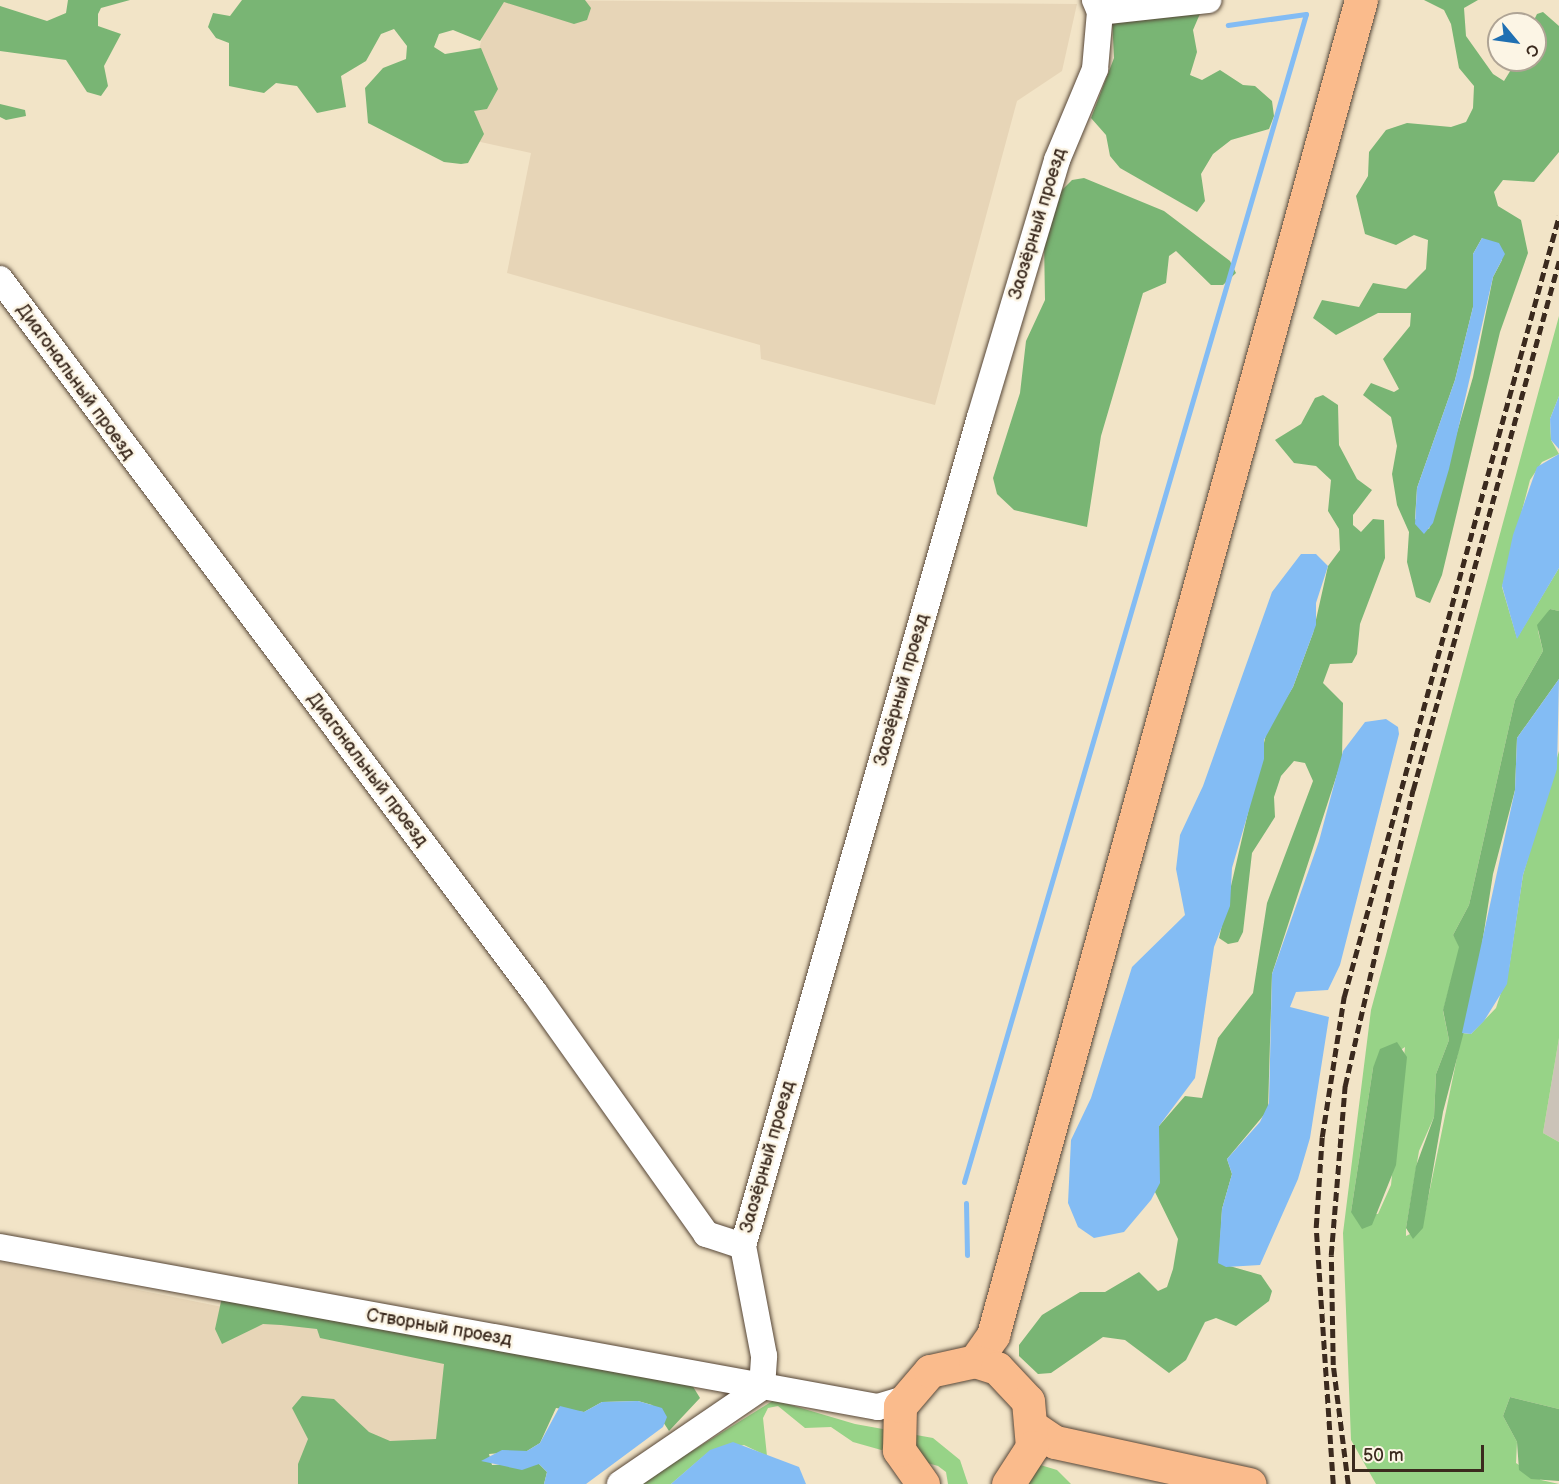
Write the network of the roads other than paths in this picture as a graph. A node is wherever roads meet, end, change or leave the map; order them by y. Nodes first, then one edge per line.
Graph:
1 (1208, 0) edge
2 (1361, 0) edge
3 (1097, 6) edge
4 (0, 279) edge
5 (743, 1246) junction
6 (0, 1247) edge
7 (986, 1365) junction
8 (762, 1387) junction
9 (893, 1410) junction
10 (1040, 1441) junction
11 (620, 1484) edge
12 (923, 1484) edge
13 (1008, 1484) edge
14 (1250, 1484) edge

1 - 3 street
2 - 7 main road
3 - 5 street, Заозёрный проезд
4 - 5 street, Диагональный проезд
5 - 8 street, Заозёрный проезд
6 - 8 street, Створный проезд
7 - 9 main road
7 - 10 main road
8 - 9 street, Створный проезд
8 - 11 street
9 - 12 main road
10 - 13 main road
10 - 14 main road

